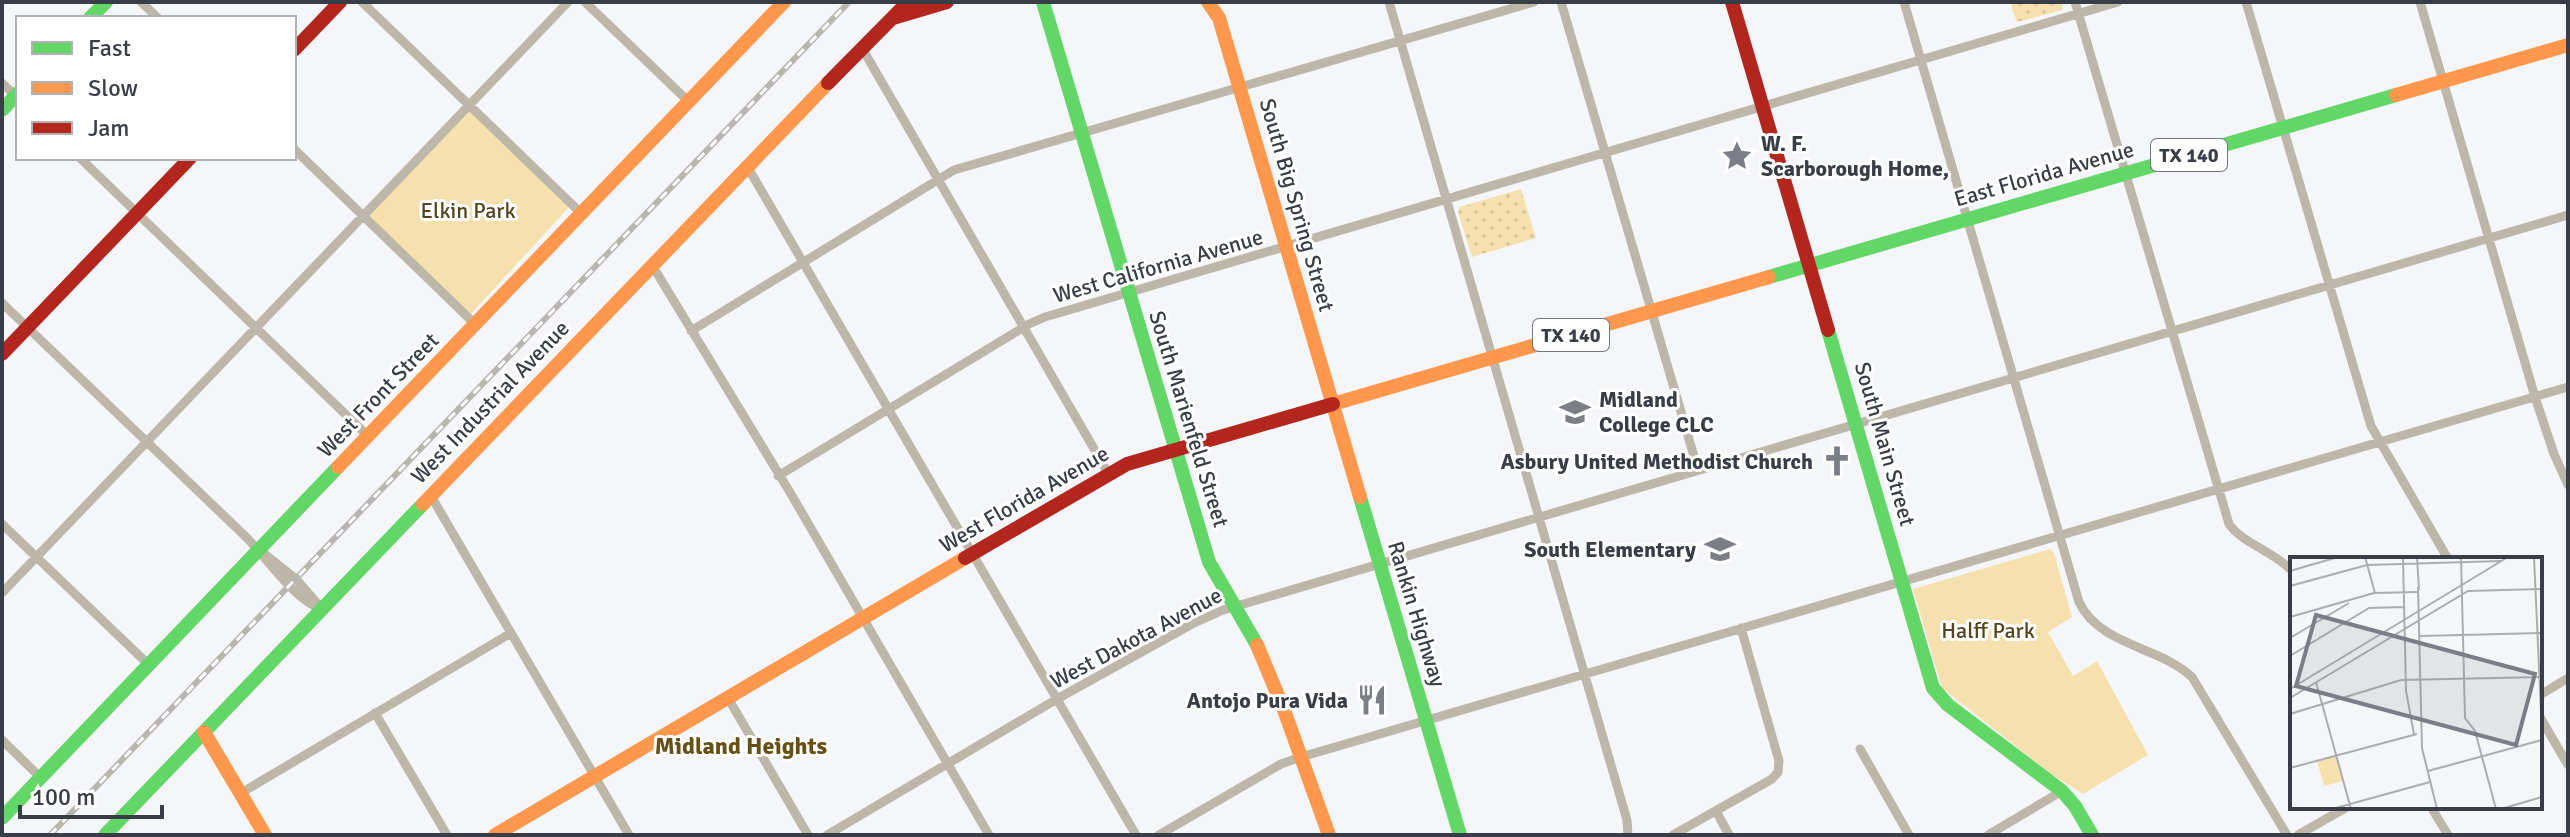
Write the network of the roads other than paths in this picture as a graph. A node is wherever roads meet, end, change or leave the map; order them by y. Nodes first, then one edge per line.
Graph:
1 (141, 2) edge
2 (340, 2) edge
3 (362, 2) edge
4 (568, 2) edge
5 (585, 2) edge
6 (784, 2) edge
7 (908, 2) edge
8 (947, 2) edge
9 (1043, 2) edge
10 (1208, 2) edge
11 (1221, 2) edge
12 (1389, 2) edge
13 (1534, 2) edge
14 (1561, 2) edge
15 (1732, 2) edge
16 (1904, 2) edge
17 (2075, 2) edge
18 (2118, 2) edge
19 (2246, 2) edge
20 (2420, 2) edge
21 (2079, 13) junction
22 (156, 16) edge
23 (891, 18) junction
24 (1219, 18) junction
25 (1400, 42) junction
26 (2568, 45) edge
27 (296, 48) edge
28 (862, 48) junction
29 (1920, 60) junction
30 (2443, 82) junction
31 (1240, 88) junction
32 (690, 103) junction
33 (469, 105) junction
34 (1763, 107) junction
35 (2284, 128) junction
36 (1082, 134) junction
37 (296, 151) edge
38 (1605, 153) junction
39 (82, 160) edge
40 (188, 160) edge
41 (747, 166) junction
42 (2126, 174) junction
43 (938, 179) junction
44 (1446, 200) junction
45 (137, 213) junction
46 (582, 214) junction
47 (2568, 215) edge
48 (363, 216) junction
49 (1967, 220) junction
50 (2488, 239) junction
51 (1286, 246) junction
52 (802, 262) junction
53 (652, 265) junction
54 (1810, 266) junction
55 (2329, 285) junction
56 (1128, 293) junction
57 (2, 303) edge
58 (1651, 312) junction
59 (476, 325) junction
60 (256, 327) junction
61 (1024, 327) junction
62 (28, 328) junction
63 (691, 331) junction
64 (2172, 331) junction
65 (2, 354) edge
66 (1493, 358) junction
67 (2014, 377) junction
68 (2568, 387) edge
69 (2535, 397) junction
70 (1333, 404) junction
71 (888, 409) junction
72 (1856, 424) junction
73 (369, 437) junction
74 (146, 442) junction
75 (2379, 442) junction
76 (1174, 450) junction
77 (1698, 470) junction
78 (1108, 473) junction
79 (778, 476) junction
80 (2568, 485) edge
81 (2219, 489) junction
82 (431, 496) junction
83 (1538, 516) junction
84 (2, 524) edge
85 (2060, 535) junction
86 (259, 550) junction
87 (972, 554) junction
88 (36, 557) junction
89 (2447, 557) edge
90 (1380, 563) junction
91 (2290, 569) edge
92 (1902, 581) junction
93 (2, 593) edge
94 (1233, 606) junction
95 (322, 609) junction
96 (863, 619) junction
97 (1741, 628) junction
98 (511, 633) junction
99 (149, 665) junction
100 (1585, 674) junction
101 (2568, 678) edge
102 (2542, 694) edge
103 (728, 698) junction
104 (1057, 699) junction
105 (375, 713) junction
106 (2542, 720) edge
107 (1426, 721) junction
108 (204, 732) junction
109 (2, 740) edge
110 (1860, 749) dead end
111 (1301, 757) junction
112 (947, 764) junction
113 (2568, 765) edge
114 (595, 776) junction
115 (41, 778) junction
116 (2062, 791) junction
117 (241, 793) junction
118 (2344, 809) edge
119 (2432, 809) edge
120 (1716, 811) junction
121 (2, 818) edge
122 (105, 835) edge
123 (265, 835) edge
124 (447, 835) edge
125 (495, 835) edge
126 (629, 835) edge
127 (808, 835) edge
128 (827, 835) edge
129 (989, 835) edge
130 (1136, 835) edge
131 (1159, 835) edge
132 (1329, 835) edge
133 (1460, 835) edge
134 (1628, 835) edge
135 (1673, 835) edge
136 (1729, 835) edge
137 (1909, 835) edge
138 (1988, 835) edge
139 (2092, 835) edge
140 (2287, 835) edge
141 (2298, 835) edge
142 (2448, 835) edge

1 - 22 street
2 - 27 main road
3 - 33 street
4 - 33 street
5 - 32 street
6 - 32 main road, West Front Street
7 - 23 main road, West Industrial Avenue
8 - 23 main road
9 - 36 main road, South Marienfeld Street
10 - 24 main road, South Big Spring Street
11 - 24 main road, South Big Spring Street
12 - 25 street
13 - 25 street
14 - 38 street
15 - 34 main road, South Main Street
16 - 29 street
17 - 21 street
18 - 21 street, West California Avenue
19 - 35 street
20 - 30 street
21 - 29 street, West California Avenue
21 - 42 street
23 - 28 main road, West Industrial Avenue
24 - 31 main road, South Big Spring Street
25 - 31 street
25 - 44 street
26 - 30 main road, East Florida Avenue / TX 140
28 - 41 main road, West Industrial Avenue
28 - 43 street
29 - 34 street, West California Avenue
29 - 49 street
30 - 35 main road, East Florida Avenue / TX 140
30 - 50 street
31 - 36 street
31 - 51 main road, South Big Spring Street
32 - 46 main road, West Front Street
33 - 46 street
33 - 48 street
34 - 38 street, West California Avenue
34 - 54 main road, South Main Street
35 - 42 main road, East Florida Avenue / TX 140
35 - 55 street
36 - 43 street
36 - 56 main road, South Marienfeld Street
37 - 48 street
38 - 44 street, West California Avenue
38 - 58 street
39 - 45 street
40 - 45 main road
41 - 52 street
41 - 53 main road, West Industrial Avenue
42 - 49 main road, East Florida Avenue / TX 140
42 - 64 street
43 - 52 street
43 - 61 street
44 - 51 street, West California Avenue
44 - 66 street
45 - 60 street
45 - 62 main road
46 - 59 main road, West Front Street
47 - 50 street, West Dakota Avenue
48 - 59 street
48 - 60 street
49 - 54 main road, East Florida Avenue / TX 140
49 - 67 street
50 - 55 street, West Dakota Avenue
50 - 69 street
51 - 56 street, West California Avenue
51 - 70 main road, South Big Spring Street
52 - 63 street
52 - 71 street
53 - 63 street
53 - 82 main road, West Industrial Avenue
54 - 58 main road, West Florida Avenue / TX 140
54 - 72 main road, South Main Street
55 - 64 street, West Dakota Avenue
55 - 75 street
56 - 61 street, West California Avenue
56 - 76 main road, South Marienfeld Street
57 - 62 street
58 - 66 main road, West Florida Avenue / TX 140
58 - 77 street
59 - 73 main road, West Front Street
60 - 73 street
60 - 74 street
61 - 71 street, West California Avenue
61 - 78 street
62 - 65 main road
62 - 74 street
63 - 79 street
64 - 67 street, West Dakota Avenue
64 - 81 street
66 - 70 main road, West Florida Avenue / TX 140
66 - 83 street
67 - 72 street, West Dakota Avenue
67 - 85 street
68 - 69 street
69 - 75 street
69 - 80 street
70 - 76 main road, West Florida Avenue
70 - 90 main road, Rankin Highway
71 - 79 street, West California Avenue
71 - 87 street
72 - 77 street, West Dakota Avenue
72 - 92 main road, South Main Street
73 - 86 main road, West Front Street
74 - 86 street
74 - 88 street
75 - 81 street
75 - 89 street
76 - 78 main road, West Florida Avenue
76 - 94 main road, South Marienfeld Street
77 - 83 street, West Dakota Avenue
78 - 87 main road, West Florida Avenue
79 - 96 street
81 - 85 street
81 - 91 street
82 - 95 main road, West Industrial Avenue
82 - 98 street
83 - 90 street, West Dakota Avenue
83 - 100 street
84 - 88 street
85 - 92 street
85 - 140 street
86 - 95 street
86 - 99 main road, West Front Street
87 - 96 main road, West Florida Avenue
87 - 104 street
88 - 93 street
88 - 99 street
90 - 94 street, West Dakota Avenue
90 - 107 main road, Rankin Highway
92 - 97 street
92 - 116 main road, South Main Street
94 - 104 street, West Dakota Avenue
94 - 111 main road, South Marienfeld Street
95 - 108 main road, West Industrial Avenue
96 - 103 main road, West Florida Avenue
96 - 112 street
97 - 100 street
97 - 120 street
98 - 105 street
98 - 114 street
99 - 115 main road, West Front Street
100 - 107 street
100 - 134 street
101 - 102 street
103 - 114 main road, West Florida Avenue
103 - 127 street
104 - 112 street, West Dakota Avenue
104 - 130 street
105 - 117 street
105 - 124 street
106 - 113 street
107 - 111 street
107 - 133 main road, Rankin Highway
108 - 117 main road
108 - 122 main road, West Industrial Avenue
109 - 115 street
110 - 137 street
111 - 131 street
111 - 132 main road, South Marienfeld Street
112 - 128 street, West Dakota Avenue
112 - 129 street
114 - 125 main road, West Florida Avenue
114 - 126 street
115 - 121 main road, West Front Street
116 - 138 street
116 - 139 main road, South Main Street
117 - 123 main road
118 - 141 street
119 - 142 street
120 - 135 street
120 - 136 street

